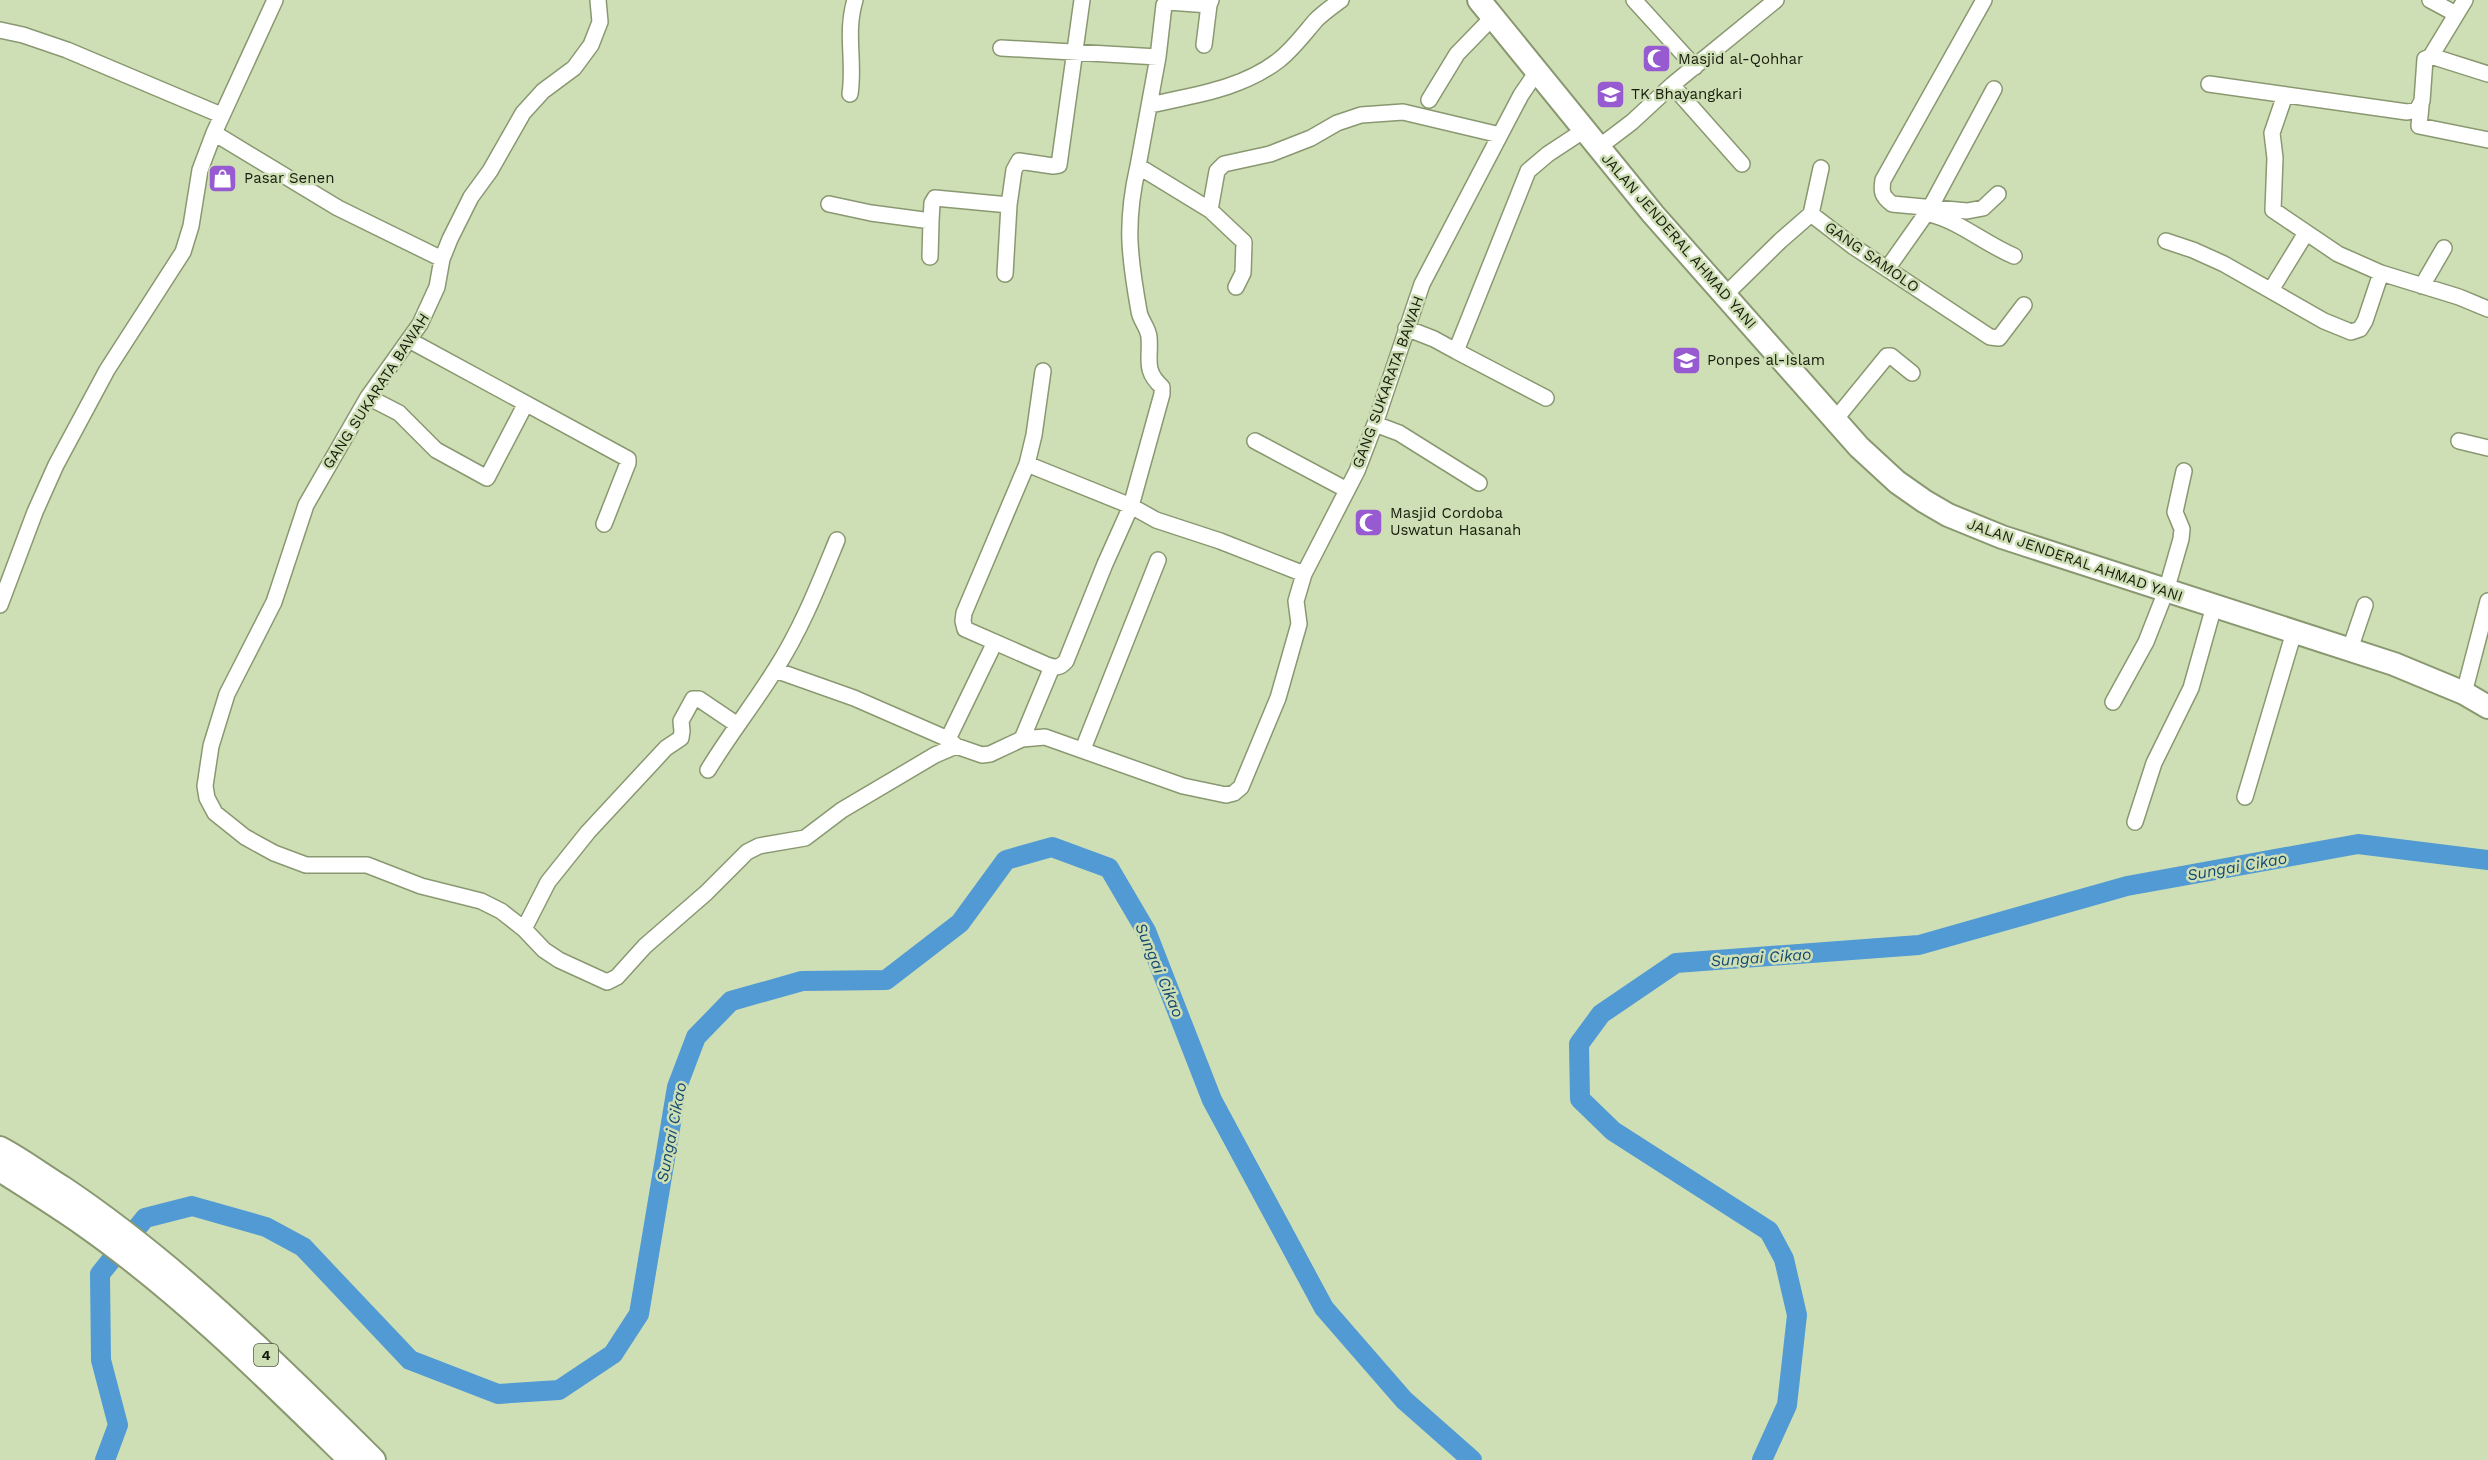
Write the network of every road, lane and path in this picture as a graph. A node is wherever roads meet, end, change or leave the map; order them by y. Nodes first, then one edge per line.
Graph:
1 (275, 0) edge
2 (598, 0) edge
3 (855, 0) edge
4 (1082, 0) edge
5 (1341, 0) edge
6 (1634, 0) edge
7 (1776, 0) edge
8 (1984, 0) edge
9 (2430, 0) edge
10 (2465, 0) edge
11 (1210, 2) edge
12 (1485, 9) edge
13 (2456, 14) junction
14 (0, 30) edge
15 (1204, 45) dead end
16 (1001, 48) dead end
17 (1075, 52) junction
18 (2431, 56) junction
19 (1158, 57) junction
20 (1695, 67) junction
21 (1538, 70) junction
22 (2488, 74) edge
23 (2209, 84) dead end
24 (1672, 85) junction
25 (1994, 88) dead end
26 (850, 93) dead end
27 (2285, 95) junction
28 (1430, 100) dead end
29 (1150, 105) junction
30 (2421, 106) junction
31 (221, 115) junction
32 (214, 133) junction
33 (1500, 135) junction
34 (1597, 139) junction
35 (2488, 140) edge
36 (1742, 164) dead end
37 (1138, 166) junction
38 (1821, 168) dead end
39 (1998, 194) dead end
40 (830, 204) dead end
41 (1009, 205) junction
42 (1210, 210) junction
43 (1929, 211) junction
44 (1811, 214) junction
45 (931, 221) junction
46 (2306, 233) junction
47 (2166, 241) dead end
48 (2444, 248) dead end
49 (2014, 256) dead end
50 (930, 257) dead end
51 (442, 259) junction
52 (1887, 269) junction
53 (2382, 273) junction
54 (1005, 274) dead end
55 (2422, 286) junction
56 (1236, 287) dead end
57 (2271, 290) junction
58 (1725, 295) junction
59 (2024, 305) dead end
60 (2488, 309) edge
61 (1406, 328) junction
62 (409, 340) junction
63 (1456, 351) junction
64 (1043, 371) dead end
65 (1912, 372) dead end
66 (368, 397) junction
67 (1546, 398) dead end
68 (525, 405) junction
69 (1834, 421) junction
70 (1375, 424) junction
71 (1255, 441) dead end
72 (2459, 441) dead end
73 (2488, 448) edge
74 (1027, 464) junction
75 (2184, 471) dead end
76 (1479, 483) dead end
77 (1347, 490) junction
78 (1131, 506) junction
79 (604, 524) dead end
80 (837, 540) dead end
81 (1158, 560) dead end
82 (1304, 574) junction
83 (2166, 591) junction
84 (2488, 601) edge
85 (0, 605) edge
86 (2365, 605) dead end
87 (2214, 606) junction
88 (2294, 632) junction
89 (995, 642) junction
90 (2350, 649) junction
91 (2482, 651) edge
92 (1052, 667) junction
93 (775, 670) junction
94 (2464, 693) junction
95 (2113, 702) dead end
96 (2488, 707) edge
97 (736, 724) junction
98 (1022, 739) junction
99 (952, 742) junction
100 (1083, 749) junction
101 (708, 770) dead end
102 (2245, 797) dead end
103 (2135, 822) dead end
104 (524, 929) junction
105 (0, 1148) edge
106 (0, 1170) edge
107 (91, 1218) junction
108 (148, 1262) junction
109 (350, 1460) edge
110 (374, 1460) edge

1 - 31 street
2 - 51 street, GANG SUKARATA BAWAH
3 - 26 street
4 - 17 street
5 - 29 street
6 - 20 street
7 - 20 street
8 - 43 street
9 - 13 street
10 - 13 street
11 - 15 street
11 - 19 street
12 - 21 highway, JALAN JENDERAL AHMAD YANI
12 - 28 street
13 - 18 street
14 - 31 street
16 - 17 street
17 - 19 street
17 - 41 street
18 - 22 street
18 - 30 street
19 - 29 street
20 - 24 street
21 - 33 street, GANG SUKARATA BAWAH
21 - 34 highway, JALAN JENDERAL AHMAD YANI
23 - 27 street
24 - 34 street
24 - 36 street
25 - 43 street
27 - 30 street
27 - 46 street
29 - 37 street
30 - 35 street
31 - 32 street
32 - 51 street
32 - 85 street
33 - 42 street
33 - 61 street, GANG SUKARATA BAWAH
34 - 58 highway, JALAN JENDERAL AHMAD YANI
34 - 63 street
37 - 42 street
37 - 78 street
38 - 44 street
39 - 43 street
40 - 45 street
41 - 45 street
41 - 54 street
42 - 56 street
43 - 49 street
43 - 52 street
44 - 52 street, GANG SAMOLO
44 - 58 street, GANG SAMOLO
45 - 50 street
46 - 53 street
46 - 57 street
47 - 57 street
48 - 55 street
51 - 62 street, GANG SUKARATA BAWAH
52 - 59 street, GANG SAMOLO
53 - 55 street
53 - 57 street
55 - 60 street
58 - 69 highway, JALAN JENDERAL AHMAD YANI
61 - 63 street
61 - 70 street, GANG SUKARATA BAWAH
62 - 66 street, GANG SUKARATA BAWAH
62 - 68 street
63 - 67 street
64 - 74 street
65 - 69 street
66 - 68 street
66 - 104 street, GANG SUKARATA BAWAH
68 - 79 street
69 - 83 highway, JALAN JENDERAL AHMAD YANI
70 - 76 street
70 - 77 street, GANG SUKARATA BAWAH
71 - 77 street
72 - 73 street
74 - 78 street
74 - 89 street
75 - 83 street
77 - 82 street, GANG SUKARATA BAWAH
78 - 82 street
78 - 92 street
80 - 93 street
81 - 100 street
82 - 100 street, GANG SUKARATA BAWAH
83 - 87 highway, JALAN JENDERAL AHMAD YANI
83 - 95 street
84 - 91 street
86 - 90 street
87 - 88 highway, JALAN JENDERAL AHMAD YANI
87 - 103 street
88 - 90 highway, JALAN JENDERAL AHMAD YANI
88 - 102 street
89 - 92 street
89 - 99 street
90 - 94 highway, JALAN JENDERAL AHMAD YANI
91 - 94 street
92 - 98 street
93 - 97 street
93 - 99 street
94 - 96 highway, JALAN JENDERAL AHMAD YANI
97 - 101 street
97 - 104 street
98 - 99 street, GANG SUKARATA BAWAH
98 - 100 street, GANG SUKARATA BAWAH
99 - 104 street, GANG SUKARATA BAWAH
105 - 107 highway, 4
106 - 107 highway, 4
107 - 108 highway, 4
108 - 109 highway, 4
108 - 110 highway, 4

